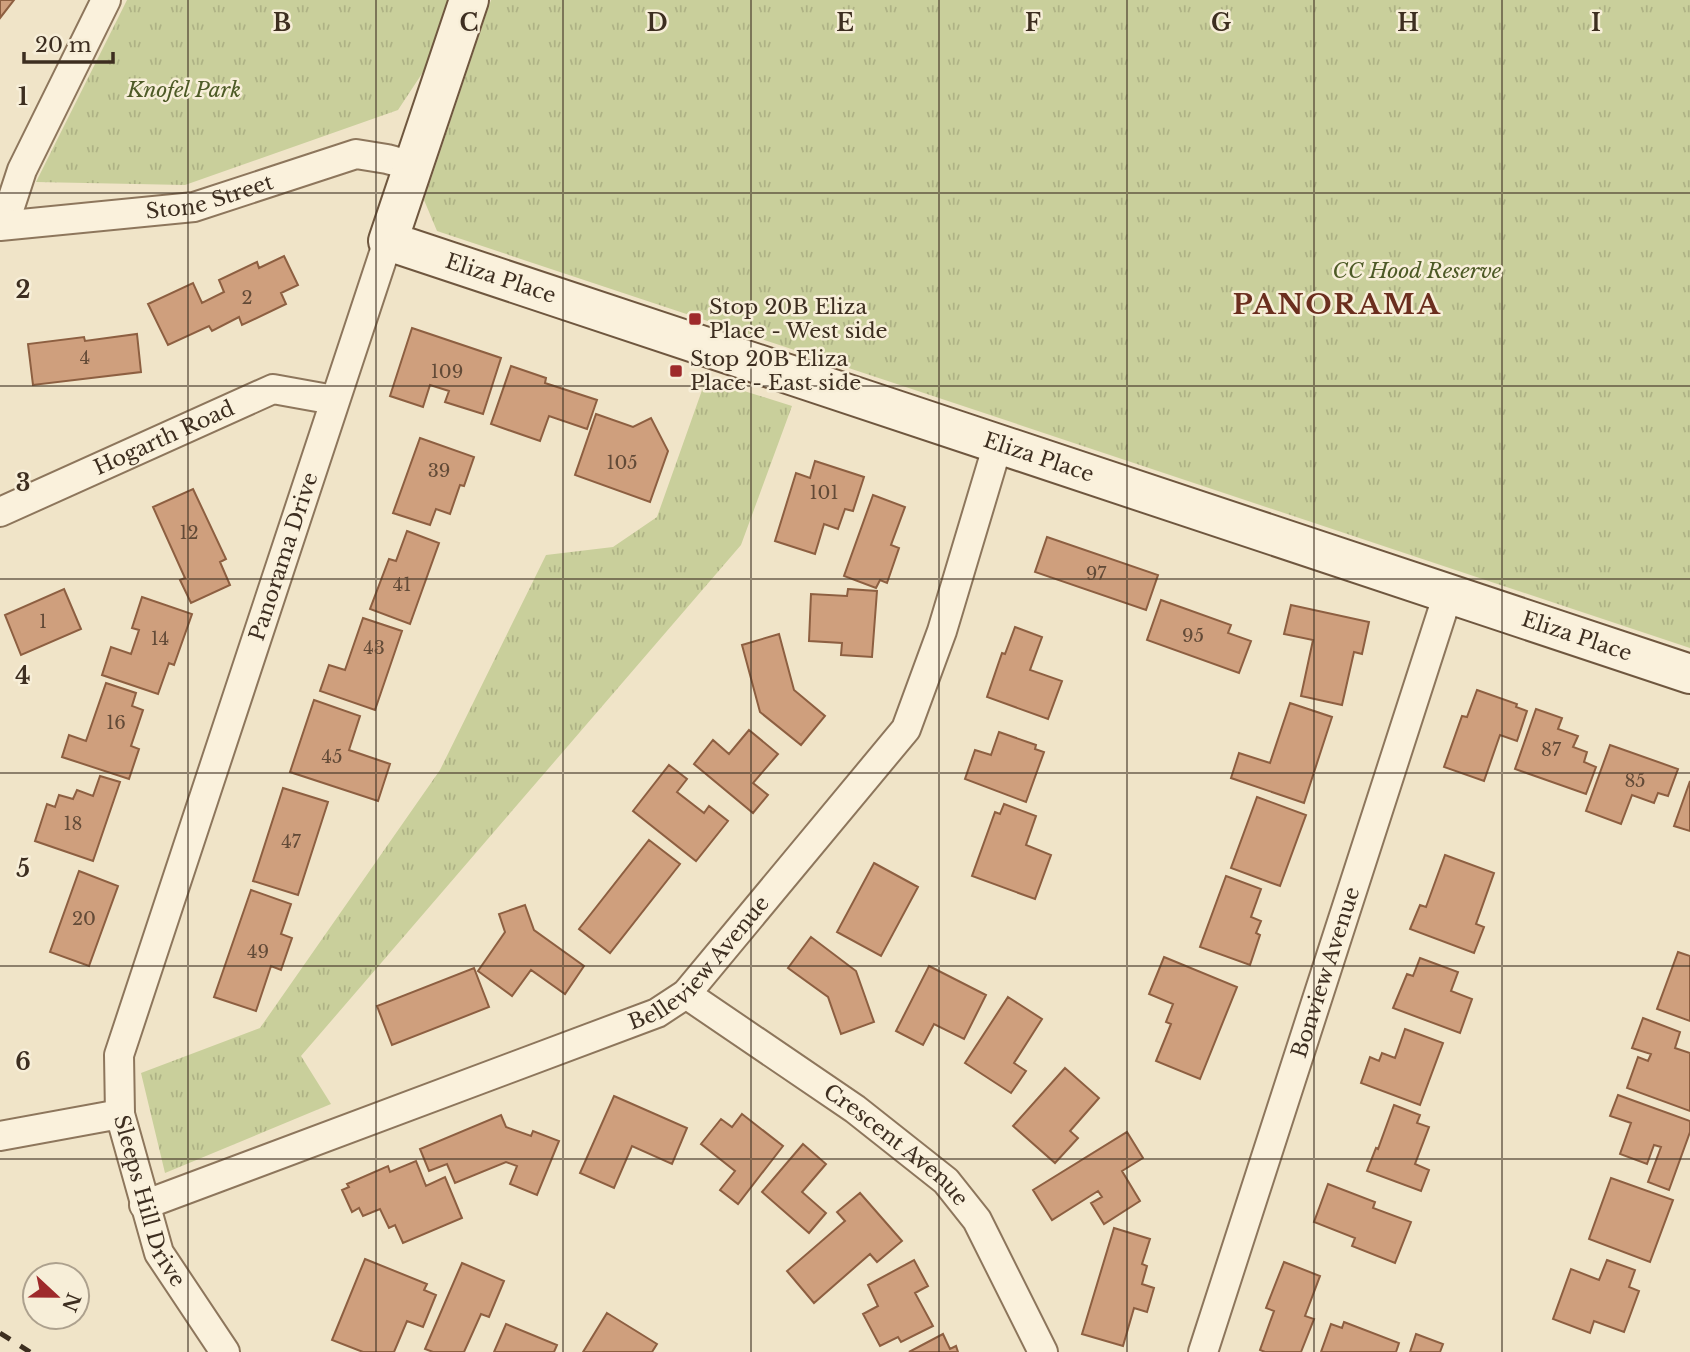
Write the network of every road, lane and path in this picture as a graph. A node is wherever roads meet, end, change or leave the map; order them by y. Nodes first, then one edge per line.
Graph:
1 (107, 0) edge
2 (468, 0) edge
3 (413, 166) junction
4 (2, 225) edge
5 (388, 241) junction
6 (334, 400) junction
7 (998, 444) junction
8 (0, 512) edge
9 (1448, 594) junction
10 (1690, 674) edge
11 (686, 994) junction
12 (120, 1114) junction
13 (0, 1136) edge
14 (144, 1205) junction
15 (225, 1352) edge
16 (1043, 1352) edge
17 (1203, 1352) edge

1 - 4 street
2 - 3 street, Panorama Drive
3 - 4 street, Stone Street
3 - 5 street, Panorama Drive
5 - 6 street, Panorama Drive
5 - 7 street, Eliza Place
6 - 8 street, Hogarth Road
6 - 12 street, Panorama Drive
7 - 9 street, Eliza Place
7 - 11 street, Belleview Avenue
9 - 10 street, Eliza Place
9 - 17 street, Bonview Avenue
11 - 14 street, Belleview Avenue
11 - 16 street, Crescent Avenue
12 - 13 street, Sleeps Hill Drive
12 - 14 street, Sleeps Hill Drive
14 - 15 street, Sleeps Hill Drive

